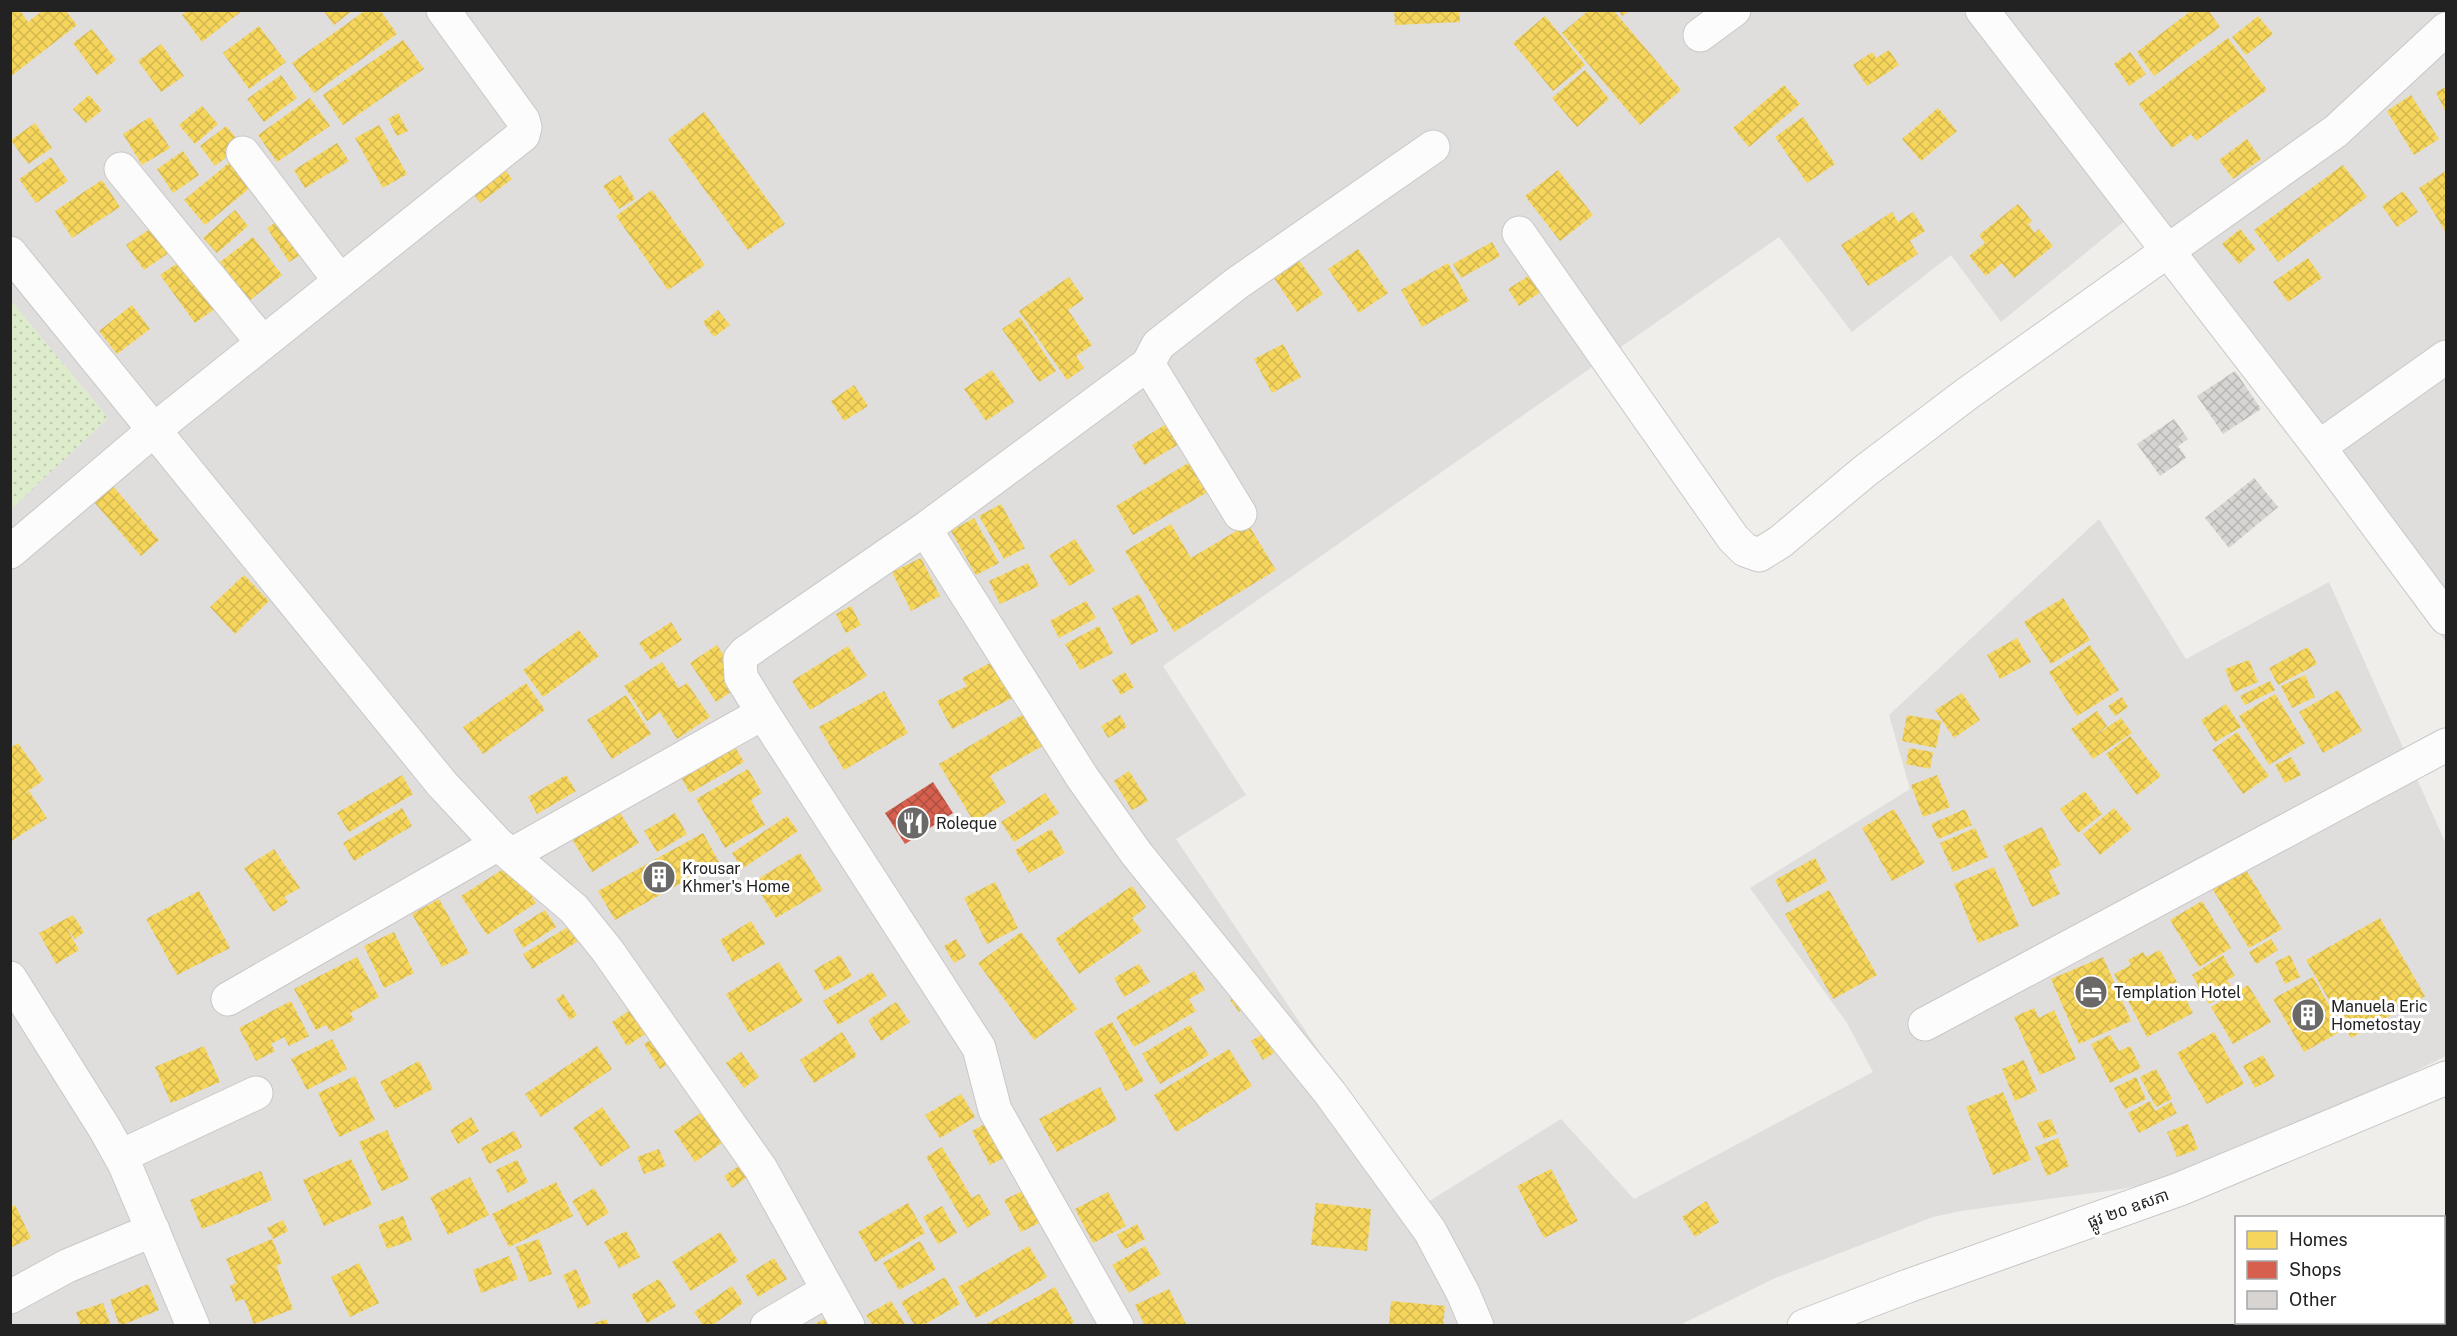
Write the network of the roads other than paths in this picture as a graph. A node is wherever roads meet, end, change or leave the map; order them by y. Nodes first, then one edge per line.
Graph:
1 (443, 10) edge
2 (1734, 10) edge
3 (1982, 10) edge
4 (2446, 28) edge
5 (1700, 35) dead end
6 (1433, 147) dead end
7 (243, 153) dead end
8 (120, 169) dead end
9 (1519, 233) dead end
10 (2168, 252) junction
11 (10, 254) edge
12 (340, 281) junction
13 (263, 343) junction
14 (2446, 357) edge
15 (1148, 364) junction
16 (154, 430) junction
17 (2319, 447) junction
18 (1240, 514) dead end
19 (925, 528) junction
20 (10, 552) edge
21 (2446, 618) edge
22 (763, 713) junction
23 (2446, 745) edge
24 (505, 849) junction
25 (10, 978) edge
26 (228, 999) dead end
27 (1925, 1024) dead end
28 (2446, 1078) edge
29 (256, 1093) dead end
30 (121, 1156) junction
31 (153, 1230) junction
32 (828, 1290) junction
33 (10, 1297) edge
34 (193, 1326) edge
35 (767, 1326) edge
36 (848, 1326) edge
37 (1117, 1326) edge
38 (1477, 1326) edge
39 (1804, 1326) edge

1 - 12 street
2 - 5 street
3 - 10 street
4 - 10 street
6 - 15 street
7 - 12 street
8 - 13 street
9 - 10 street
10 - 17 street
11 - 16 street
12 - 13 street
13 - 16 street
14 - 17 street
15 - 18 street
15 - 19 street
16 - 20 street
16 - 24 street
17 - 21 street
19 - 22 street
19 - 38 street
22 - 24 street
22 - 37 street
23 - 27 street
24 - 26 street
24 - 32 street
25 - 30 street
28 - 39 street, ផ្លូវ ២០ ឧសភា
29 - 30 street
30 - 31 street
31 - 33 street
31 - 34 street
32 - 35 street
32 - 36 street

